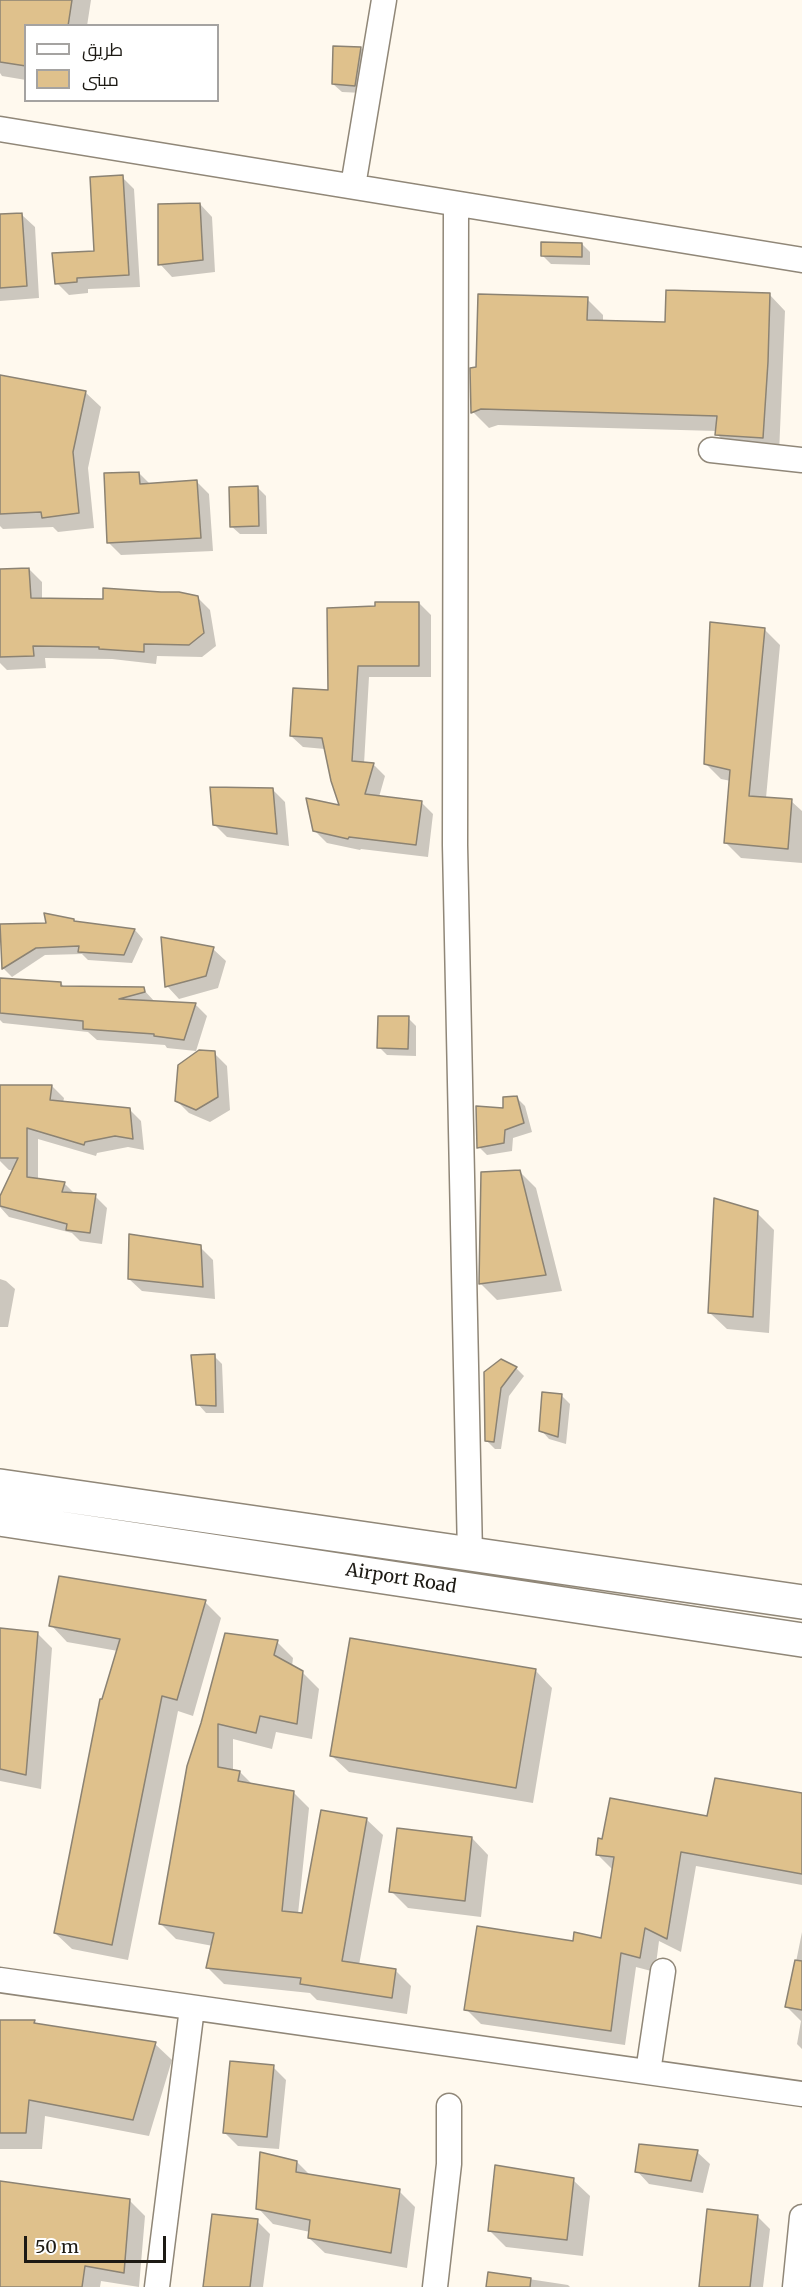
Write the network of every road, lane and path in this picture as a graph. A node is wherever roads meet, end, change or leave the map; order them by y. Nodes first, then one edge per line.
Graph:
1 (384, 0) edge
2 (0, 129) edge
3 (353, 186) junction
4 (456, 204) junction
5 (802, 260) edge
6 (711, 450) dead end
7 (802, 460) edge
8 (0, 1486) edge
9 (0, 1519) edge
10 (470, 1555) junction
11 (802, 1602) edge
12 (802, 1640) edge
13 (663, 1971) dead end
14 (0, 1980) edge
15 (192, 2008) junction
16 (648, 2072) junction
17 (802, 2094) edge
18 (449, 2106) dead end
19 (802, 2217) edge
20 (156, 2287) edge
21 (435, 2287) edge
22 (795, 2287) edge

1 - 3 street
2 - 3 street
3 - 4 street
4 - 5 street
4 - 10 street
6 - 7 street
8 - 10 highway, Airport Road
9 - 12 highway, Airport Road
10 - 11 highway, Airport Road
13 - 16 street
14 - 15 street
15 - 16 street
15 - 20 street
16 - 17 street
18 - 21 street
19 - 22 street

